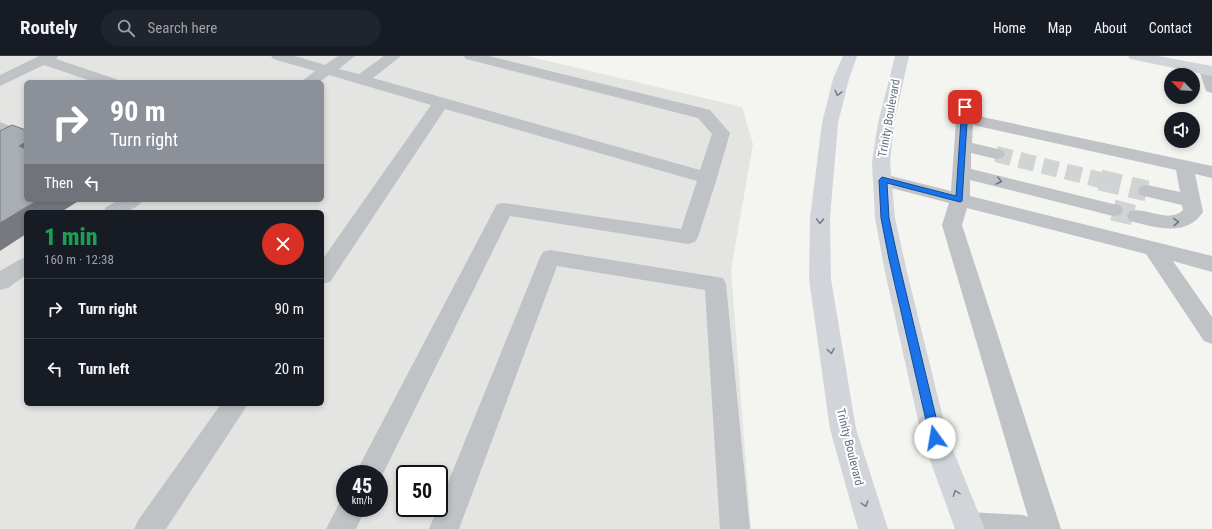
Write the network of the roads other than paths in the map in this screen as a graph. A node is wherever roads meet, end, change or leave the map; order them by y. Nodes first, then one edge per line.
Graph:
1 (278, 56) edge
2 (348, 56) edge
3 (394, 56) edge
4 (471, 56) edge
5 (850, 56) edge
6 (1135, 56) edge
7 (47, 58) edge
8 (903, 61) edge
9 (327, 70) junction
10 (1209, 70) edge
11 (0, 80) edge
12 (105, 80) edge
13 (313, 80) edge
14 (361, 80) junction
15 (1212, 88) edge
16 (441, 102) junction
17 (0, 127) edge
18 (24, 137) edge
19 (963, 146) junction
20 (996, 154) tunnel mouth
21 (1184, 166) junction
22 (961, 172) junction
23 (1212, 172) edge
24 (708, 178) junction
25 (882, 180) junction
26 (1147, 191) tunnel mouth
27 (960, 199) junction
28 (1191, 201) junction
29 (130, 202) edge
30 (116, 210) edge
31 (1112, 210) tunnel mouth
32 (1138, 216) tunnel mouth
33 (1153, 249) junction
34 (1212, 264) edge
35 (24, 266) edge
36 (324, 273) edge
37 (0, 282) edge
38 (1212, 335) edge
39 (234, 406) edge
40 (374, 465) edge
41 (348, 517) edge
42 (969, 527) edge
43 (149, 529) edge
44 (342, 529) edge
45 (444, 529) edge
46 (735, 529) edge
47 (873, 529) edge
48 (1023, 529) edge
49 (1046, 529) edge

1 - 9 lane
2 - 9 lane
3 - 14 lane
4 - 24 lane
5 -> 47 main road, Trinity Boulevard
6 - 10 main road
7 - 11 lane
7 - 12 lane
8 - 25 main road, Trinity Boulevard
9 - 13 lane
9 - 14 lane
10 - 15 lane
14 - 16 lane
16 - 24 lane
16 - 36 lane
17 - 18 lane
19 - 20 lane
19 - 21 lane
19 - 22 lane
21 - 23 lane
21 - 28 lane
22 - 27 lane
22 -> 31 lane
24 - 40 lane
25 - 27 lane
42 -> 25 main road, Trinity Boulevard
26 - 28 lane
27 - 33 lane
27 - 49 lane
32 -> 28 lane
29 - 30 lane
33 - 34 lane
33 - 38 lane
35 - 37 lane
39 - 43 lane
41 - 44 lane
42 - 48 lane
45 - 46 lane

